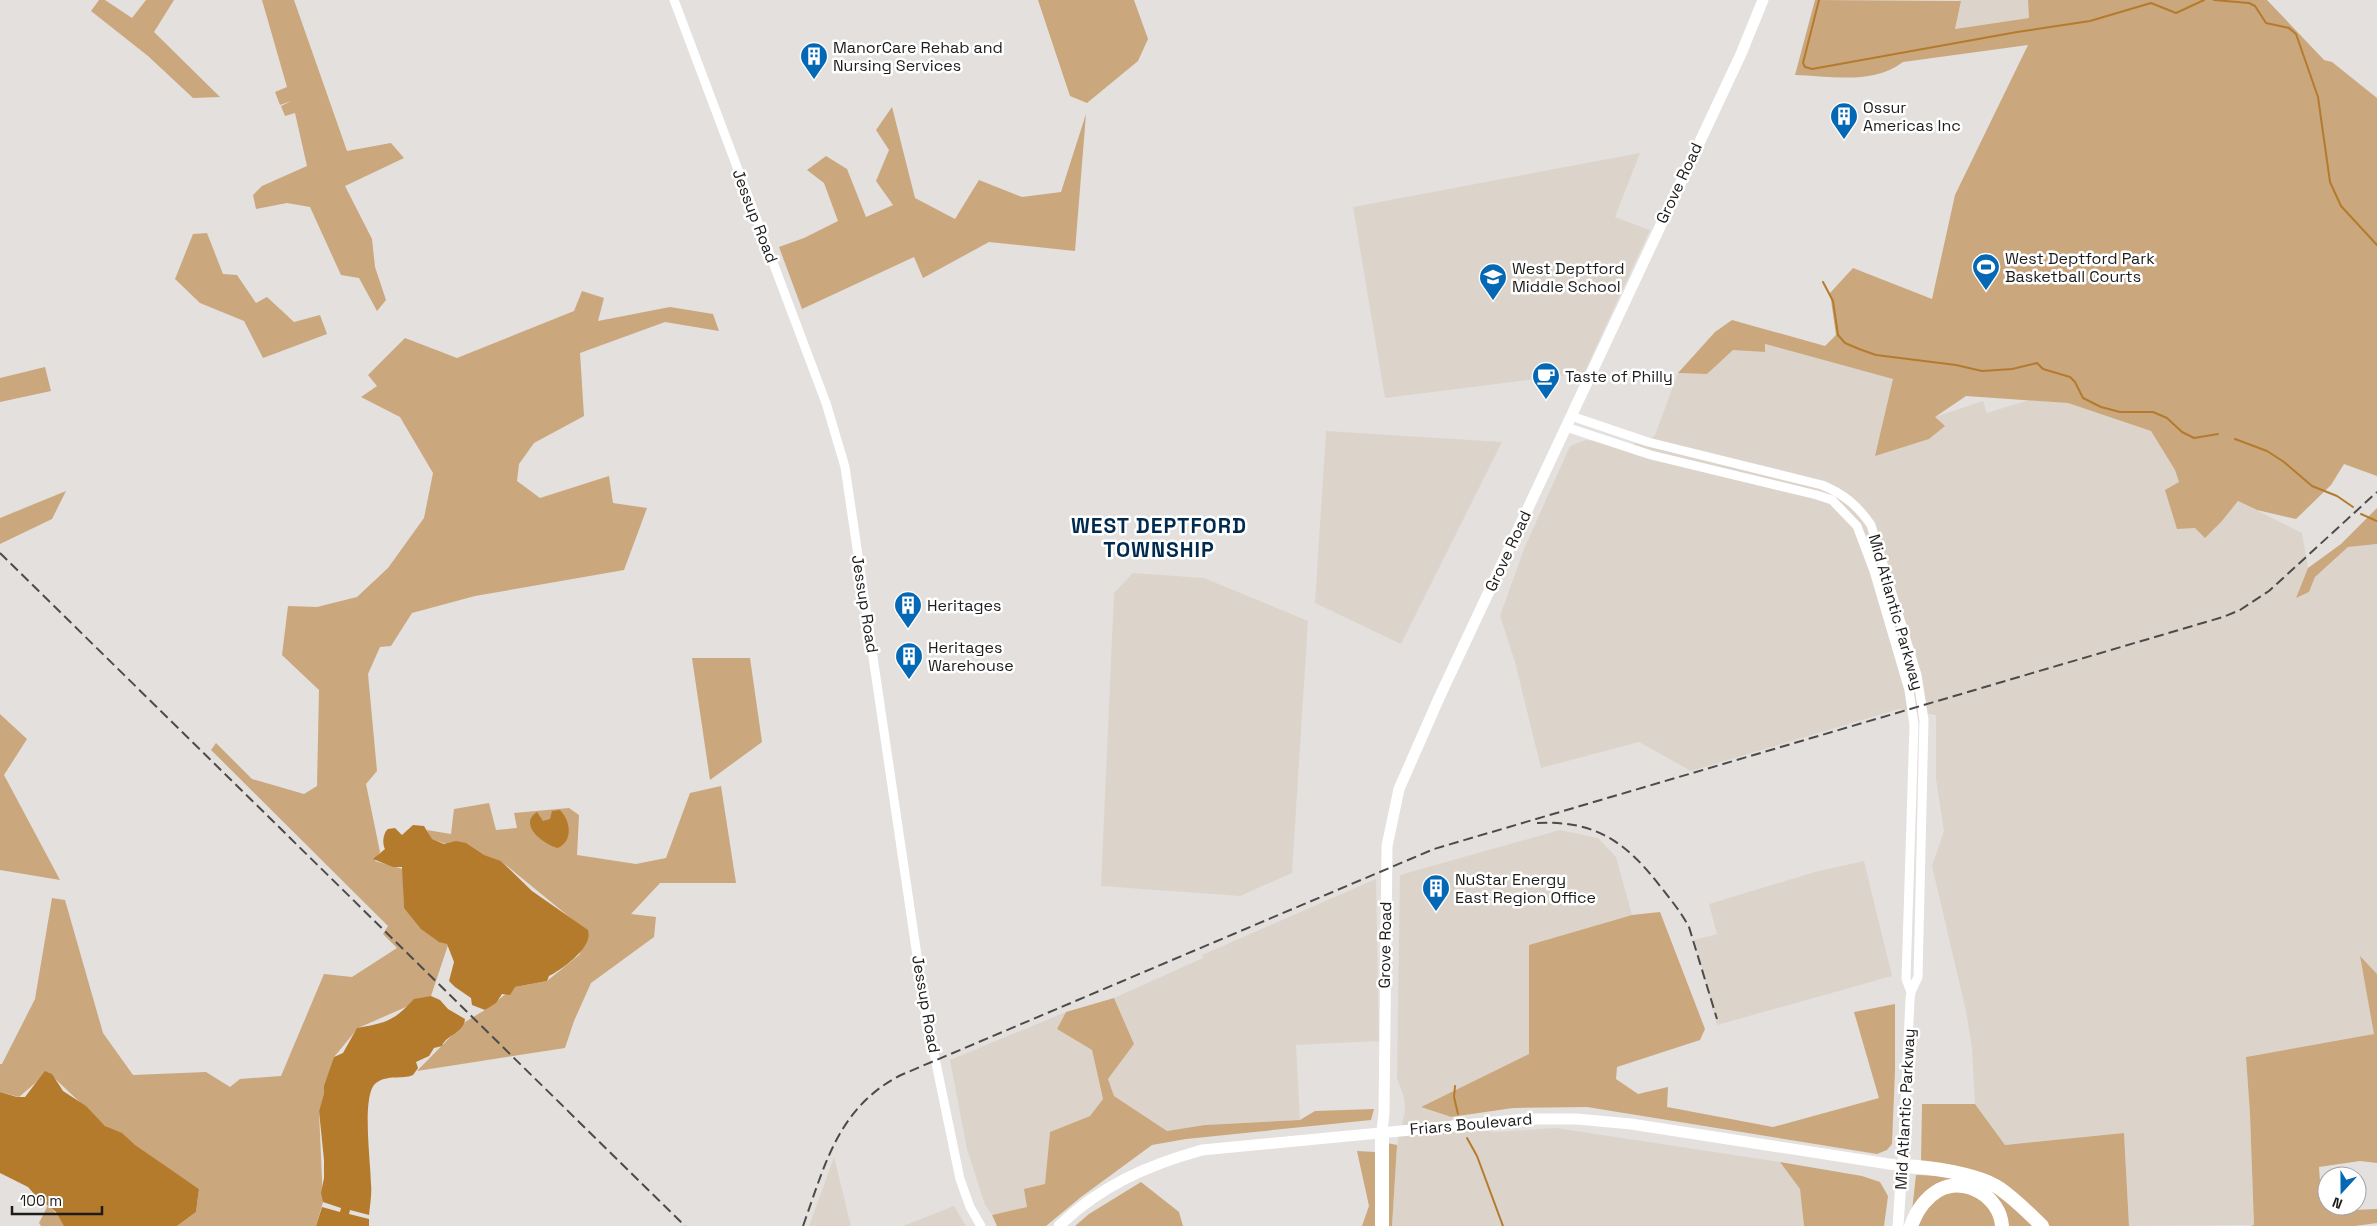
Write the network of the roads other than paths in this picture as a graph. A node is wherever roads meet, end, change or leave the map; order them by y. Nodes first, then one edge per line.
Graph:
1 (674, 0) edge
2 (1763, 0) edge
3 (1568, 422) junction
4 (1911, 992) junction
5 (1382, 1132) junction
6 (1902, 1166) junction
7 (981, 1226) edge
8 (1059, 1226) edge
9 (1382, 1226) edge
10 (1898, 1226) edge
11 (1910, 1226) edge
12 (2002, 1226) edge
13 (2042, 1226) edge

1 - 7 street, Jessup Road
2 - 3 main road, Grove Road
3 - 4 street, Mid Atlantic Parkway
3 - 4 street, Mid Atlantic Parkway
3 - 5 main road, Grove Road
4 - 6 street, Mid Atlantic Parkway
5 - 6 main road, Friars Boulevard
5 - 8 main road, Friars Boulevard
5 - 9 highway
6 - 10 main road, Mid Atlantic Parkway
6 - 13 highway
11 - 12 highway

